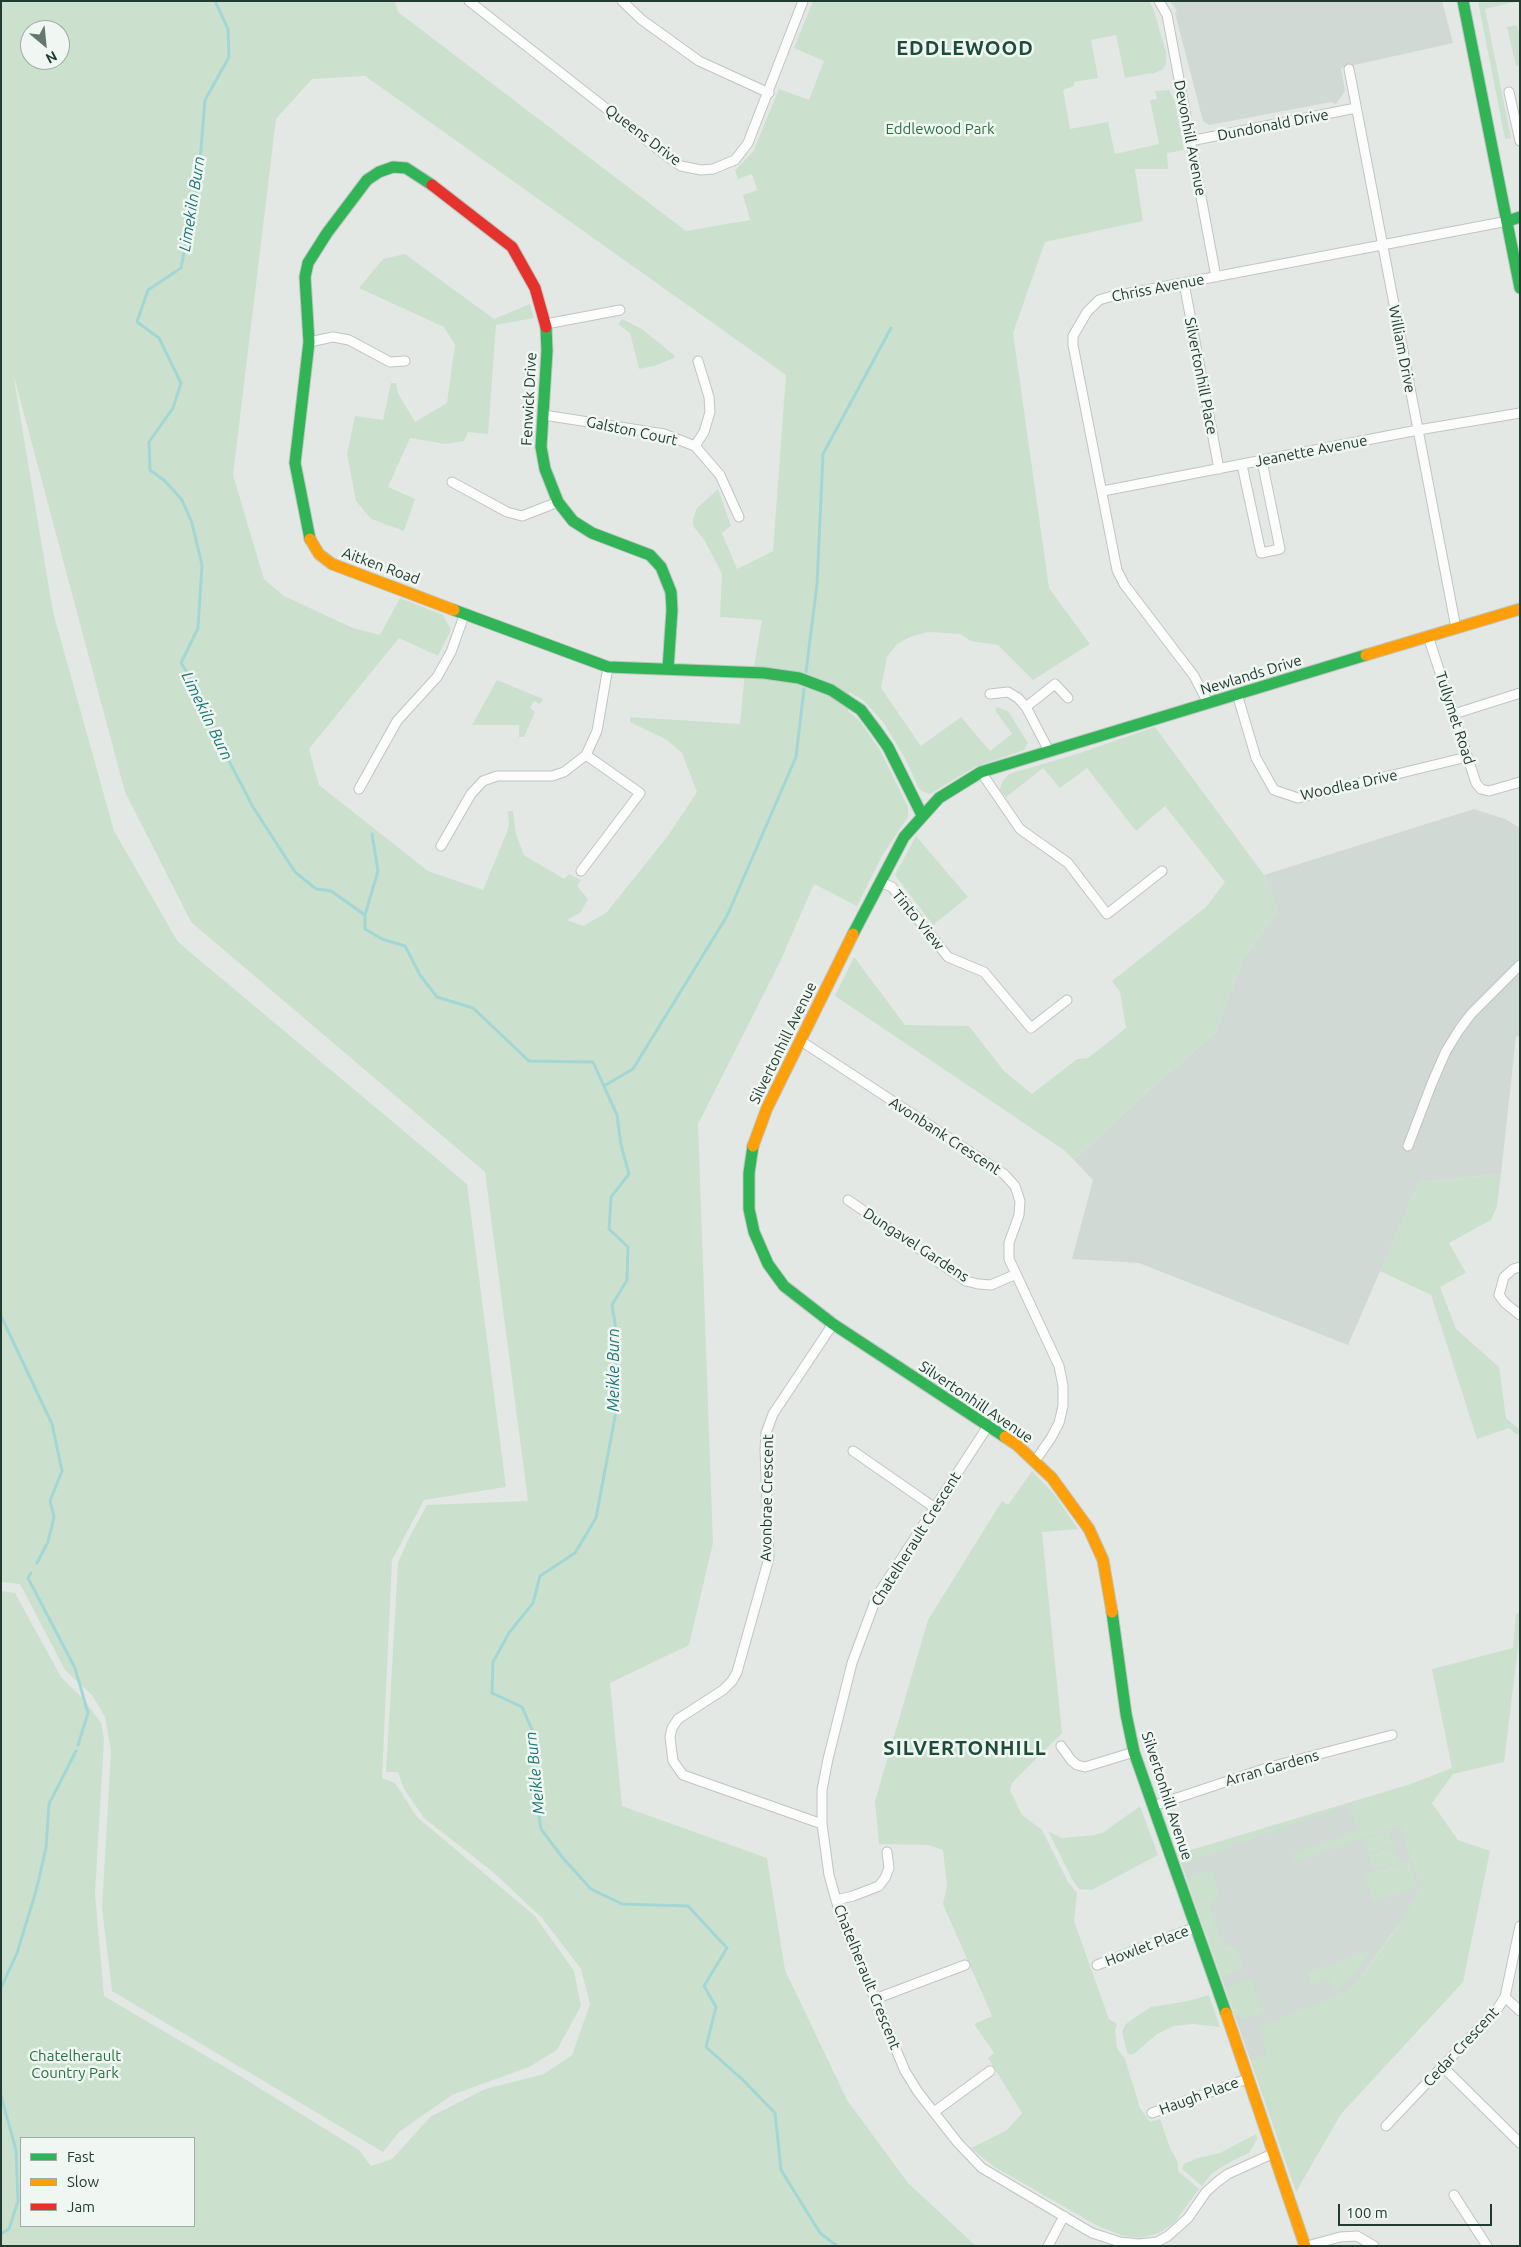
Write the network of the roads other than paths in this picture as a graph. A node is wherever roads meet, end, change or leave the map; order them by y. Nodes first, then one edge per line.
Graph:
1 (470, 1) edge
2 (622, 1) edge
3 (1160, 1) edge
4 (1463, 1) edge
5 (800, 2) edge
6 (1349, 69) dead end
7 (1509, 92) dead end
8 (769, 93) junction
9 (1356, 108) junction
10 (1190, 141) junction
11 (1520, 141) edge
12 (1520, 217) edge
13 (1508, 221) junction
14 (1382, 245) junction
15 (1216, 277) junction
16 (1184, 283) junction
17 (1520, 288) edge
18 (620, 310) dead end
19 (546, 324) junction
20 (310, 342) junction
21 (405, 361) dead end
22 (698, 361) dead end
23 (1520, 413) edge
24 (544, 415) junction
25 (1418, 430) junction
26 (695, 446) junction
27 (1262, 461) junction
28 (1242, 464) junction
29 (1218, 469) junction
30 (452, 482) dead end
31 (1103, 491) junction
32 (558, 502) junction
33 (739, 517) dead end
34 (1520, 609) edge
35 (465, 612) junction
36 (1456, 628) junction
37 (1428, 636) junction
38 (608, 667) junction
39 (668, 669) junction
40 (1520, 693) edge
41 (990, 694) dead end
42 (1237, 694) junction
43 (1068, 698) dead end
44 (1208, 703) junction
45 (1026, 707) junction
46 (1454, 714) junction
47 (1048, 751) junction
48 (586, 756) junction
49 (1467, 757) junction
50 (986, 770) junction
51 (1520, 782) edge
52 (359, 789) dead end
53 (922, 815) junction
54 (441, 846) dead end
55 (581, 871) dead end
56 (1162, 871) dead end
57 (880, 882) junction
58 (1520, 965) edge
59 (1067, 1000) dead end
60 (800, 1041) junction
61 (1408, 1146) dead end
62 (848, 1200) dead end
63 (1520, 1267) edge
64 (1014, 1275) junction
65 (1520, 1315) edge
66 (832, 1324) junction
67 (988, 1426) junction
68 (853, 1451) dead end
69 (1035, 1461) junction
70 (935, 1508) junction
71 (1392, 1735) dead end
72 (1061, 1746) dead end
73 (1134, 1752) junction
74 (1153, 1806) junction
75 (822, 1824) junction
76 (887, 1852) dead end
77 (836, 1900) junction
78 (1520, 1926) edge
79 (1196, 1927) junction
80 (965, 1965) dead end
81 (1097, 1965) dead end
82 (1505, 1997) junction
83 (875, 1999) junction
84 (1520, 2011) edge
85 (1443, 2067) junction
86 (990, 2071) dead end
87 (1247, 2079) junction
88 (934, 2112) junction
89 (1152, 2113) dead end
90 (1386, 2126) dead end
91 (1520, 2143) edge
92 (1272, 2154) junction
93 (1454, 2195) dead end
94 (1064, 2216) junction
95 (1048, 2246) edge
96 (1306, 2246) edge
97 (1374, 2246) edge
98 (1487, 2246) edge

1 - 8 street, Queens Drive
2 - 8 street
3 - 10 street, Devonhill Avenue
4 - 13 street
5 - 8 street, Queens Drive
6 - 9 street, William Drive
7 - 11 street
9 - 10 street, Dundonald Drive
9 - 14 street, William Drive
10 - 15 street, Devonhill Avenue
12 - 13 street
13 - 14 street, Chriss Avenue
13 - 17 street
14 - 15 street, Chriss Avenue
14 - 25 street, William Drive
15 - 16 street, Chriss Avenue
16 - 29 street, Silvertonhill Place
16 - 31 street, Chriss Avenue
18 - 19 street
19 - 20 street, Aitken Road
19 - 24 street, Fenwick Drive
20 - 21 street
20 - 35 street, Aitken Road
22 - 26 street
23 - 25 street, Jeanette Avenue
24 - 26 street, Galston Court
24 - 32 street, Fenwick Drive
25 - 27 street, Jeanette Avenue
25 - 36 street, William Drive
26 - 33 street, Galston Court
27 - 28 street, Jeanette Avenue
27 - 28 street
28 - 29 street, Jeanette Avenue
29 - 31 street, Jeanette Avenue
30 - 32 street
31 - 44 street, Chriss Avenue
32 - 39 street, Fenwick Drive
34 - 36 street, Newlands Drive
35 - 38 street, Aitken Road
35 - 52 street
36 - 37 street, Newlands Drive
37 - 42 street, Newlands Drive
37 - 46 street, Tullymet Road
38 - 39 street, Aitken Road
38 - 48 street
39 - 53 street, Aitken Road
40 - 46 street
41 - 45 street
42 - 44 street, Newlands Drive
42 - 49 street, Woodlea Drive
43 - 45 street
44 - 47 street, Newlands Drive
45 - 47 street
46 - 49 street, Tullymet Road
47 - 50 street, Newlands Drive
48 - 54 street
48 - 55 street
49 - 51 street, Tullymet Road
50 - 53 street, Silvertonhill Avenue
50 - 56 street
53 - 57 street, Silvertonhill Avenue
57 - 59 street, Tinto View
57 - 60 street, Silvertonhill Avenue
58 - 61 street
60 - 64 street, Avonbank Crescent
60 - 66 street, Silvertonhill Avenue
62 - 64 street, Dungavel Gardens
63 - 65 street
64 - 69 street, Avonbank Crescent
66 - 67 street, Silvertonhill Avenue
66 - 75 street, Avonbrae Crescent
67 - 69 street, Silvertonhill Avenue
67 - 70 street, Chatelherault Crescent
68 - 70 street
69 - 73 street, Silvertonhill Avenue
70 - 75 street, Chatelherault Crescent
71 - 74 street, Arran Gardens
72 - 73 street
73 - 74 street, Silvertonhill Avenue
74 - 79 street, Silvertonhill Avenue
75 - 77 street, Chatelherault Crescent
76 - 77 street
77 - 83 street, Chatelherault Crescent
78 - 82 street, Cedar Crescent
79 - 81 street, Howlet Place
79 - 87 street, Silvertonhill Avenue
80 - 83 street
82 - 84 street
82 - 85 street, Cedar Crescent
83 - 88 street, Chatelherault Crescent
85 - 90 street, Cedar Crescent
85 - 91 street
86 - 88 street
87 - 89 street, Haugh Place
87 - 92 street, Silvertonhill Avenue
88 - 94 street, Chatelherault Crescent
92 - 94 street, Chatelherault Crescent
92 - 96 street, Silvertonhill Avenue
93 - 98 street
94 - 95 street
96 - 97 street

